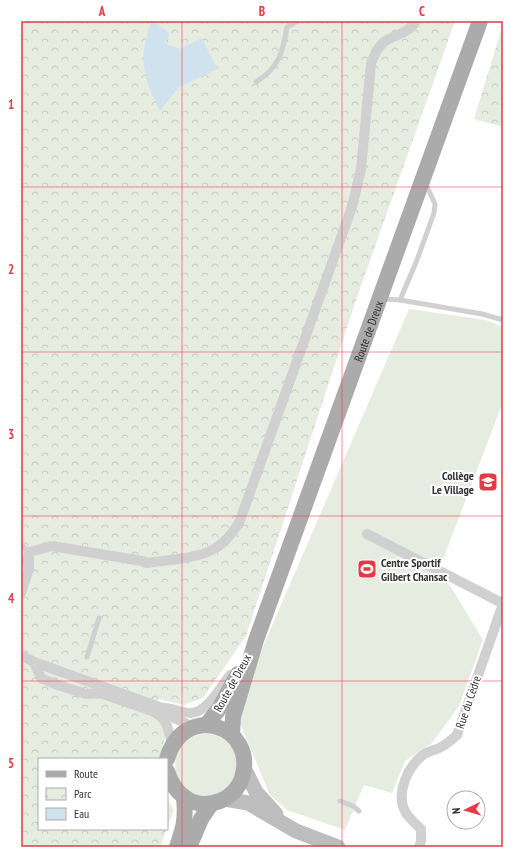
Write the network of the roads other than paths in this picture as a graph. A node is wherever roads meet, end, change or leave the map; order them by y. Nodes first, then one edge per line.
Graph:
1 (298, 21) edge
2 (416, 21) edge
3 (480, 21) edge
4 (256, 82) dead end
5 (423, 178) junction
6 (380, 298) junction
7 (400, 300) junction
8 (503, 320) edge
9 (367, 534) dead end
10 (21, 544) edge
11 (29, 552) junction
12 (21, 565) edge
13 (21, 593) edge
14 (503, 604) edge
15 (99, 618) dead end
16 (256, 640) junction
17 (21, 655) edge
18 (87, 656) dead end
19 (34, 662) junction
20 (240, 670) junction
21 (162, 708) junction
22 (200, 726) junction
23 (232, 735) junction
24 (170, 752) edge
25 (245, 770) junction
26 (168, 774) edge
27 (184, 797) junction
28 (218, 801) junction
29 (340, 801) dead end
30 (359, 811) dead end
31 (288, 826) junction
32 (177, 847) edge
33 (189, 847) edge
34 (338, 847) edge
35 (419, 847) edge

1 - 4 lane
2 - 11 street
3 - 5 main road, Route de Dreux
5 - 6 main road, Route de Dreux
5 - 7 lane
6 - 7 lane
6 - 16 main road, Route de Dreux
7 - 8 lane
9 - 14 street
10 - 11 lane
11 - 12 lane
11 - 13 street
14 - 35 street, Rue du Cèdre
15 - 18 lane
16 - 20 main road, Route de Dreux
16 - 23 main road, Route de Dreux
17 - 19 street
19 - 21 street
19 - 24 street
20 - 21 street
20 - 22 main road, Route de Dreux
21 - 22 street
22 - 23 main road
22 - 24 main road, Route de Dreux
23 - 25 main road
25 - 28 main road
25 - 31 main road
26 - 27 main road
27 - 28 main road
27 - 32 main road
28 - 31 main road
28 - 33 main road
29 - 30 lane
31 - 34 main road

